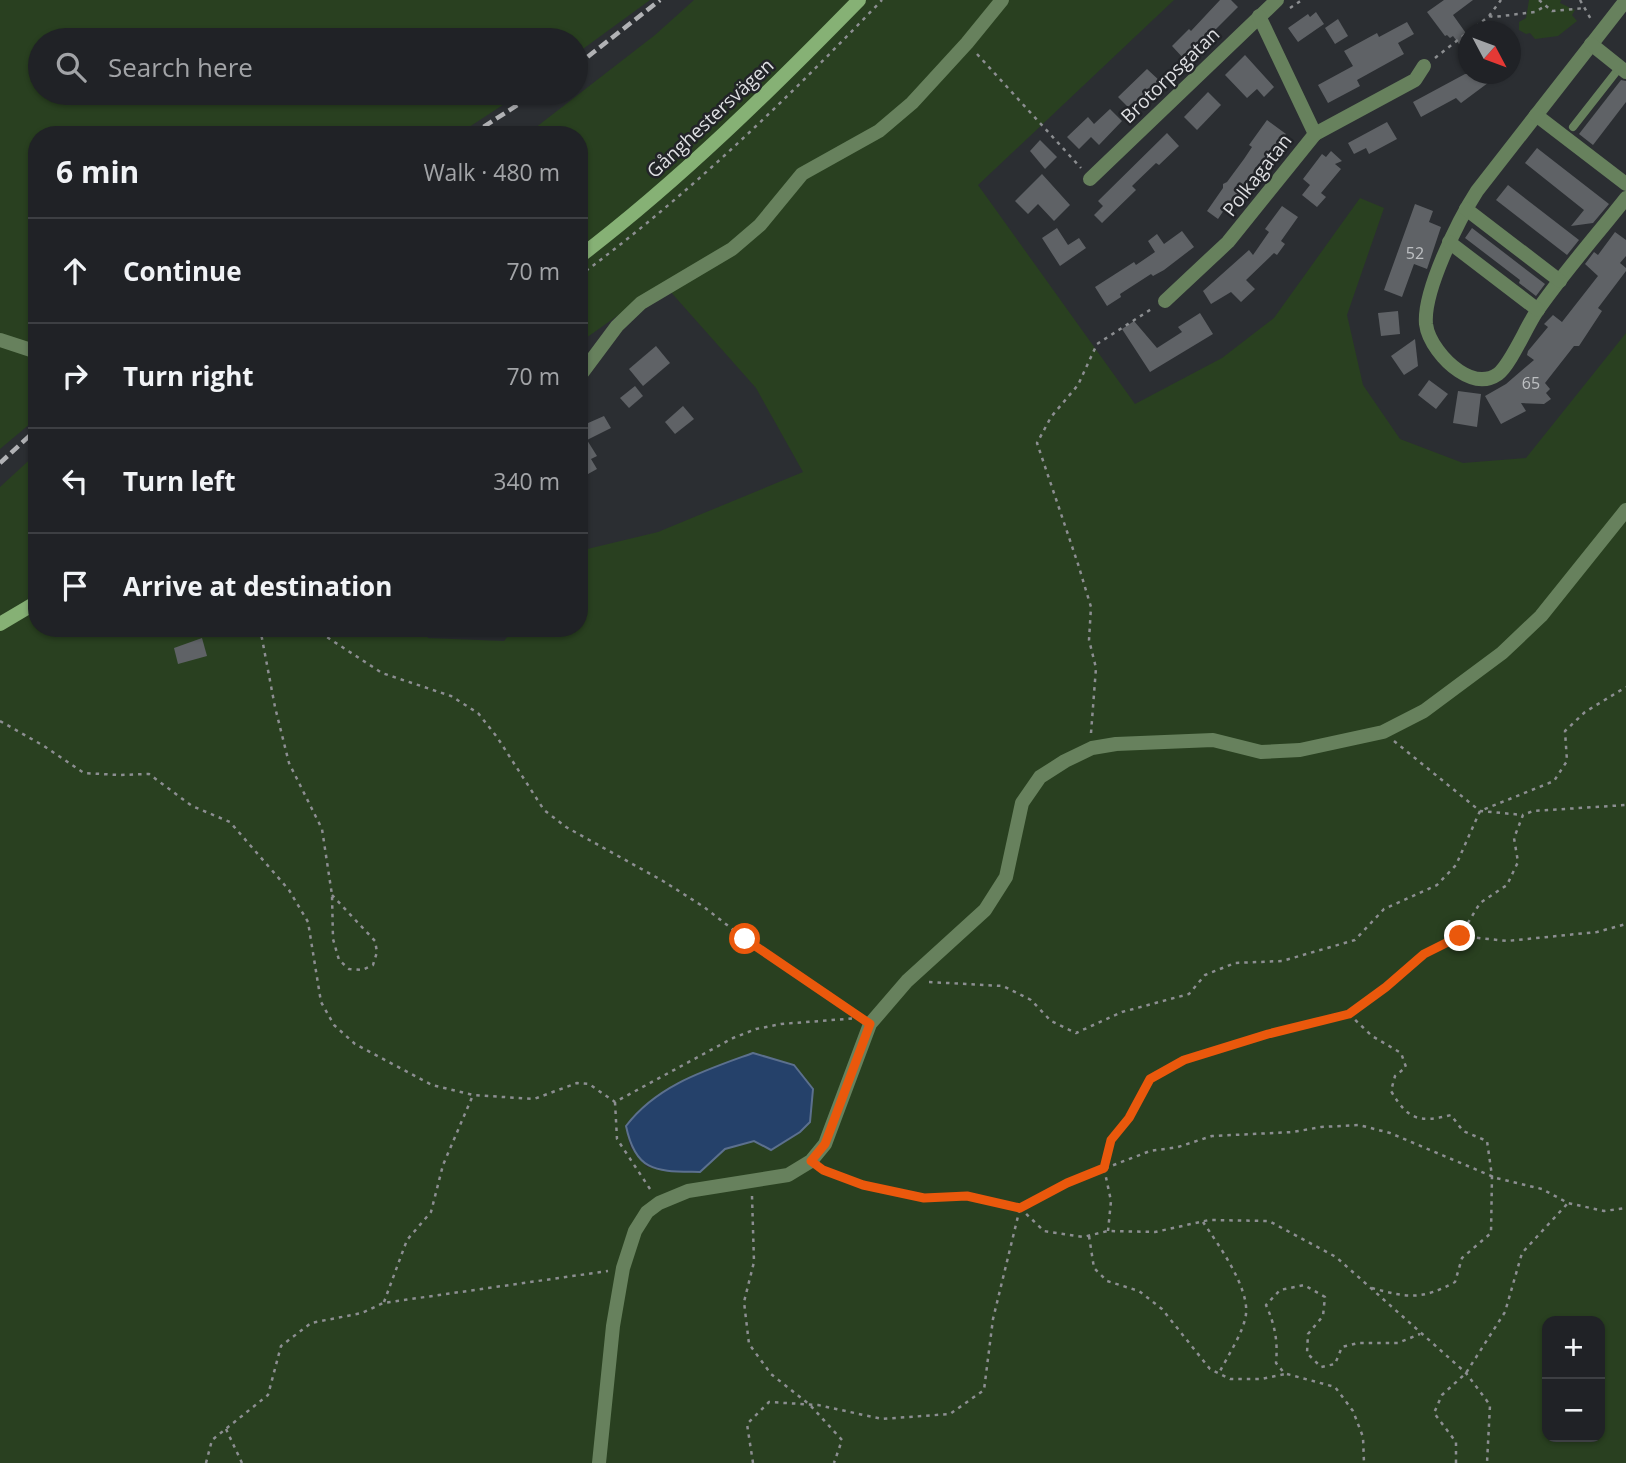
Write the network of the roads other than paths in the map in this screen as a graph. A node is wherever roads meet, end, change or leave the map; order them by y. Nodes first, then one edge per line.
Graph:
1 (859, 0) edge
2 (1002, 0) edge
3 (1277, 0) edge
4 (1626, 0) edge
5 (1259, 16) junction
6 (1591, 44) junction
7 (1424, 66) road end
8 (1623, 69) edge
9 (1536, 115) junction
10 (1573, 127) dead end
11 (1315, 134) junction
12 (1090, 179) road end
13 (1626, 184) edge
14 (1626, 198) edge
15 (1466, 209) junction
16 (1449, 242) junction
17 (588, 250) edge
18 (1560, 281) junction
19 (1165, 301) road end
20 (1538, 310) junction
21 (0, 340) edge
22 (28, 349) edge
23 (588, 365) edge
24 (1626, 510) edge
25 (28, 607) edge
26 (0, 624) edge
27 (599, 1463) edge

1 - 17 street, Gånghestersvägen
2 - 23 street
3 - 5 street, Brotorpsgatan
4 - 6 street
5 - 11 street, Polkagatan
5 - 12 street, Brotorpsgatan
6 - 8 street
6 - 9 street
7 - 11 street
8 - 10 lane
9 - 13 street
9 - 15 street
11 - 19 street, Polkagatan
14 - 18 street
15 - 16 street
15 - 18 street
16 - 20 street
16 - 20 street
18 - 20 street
21 - 22 street
24 - 27 street
25 - 26 street

